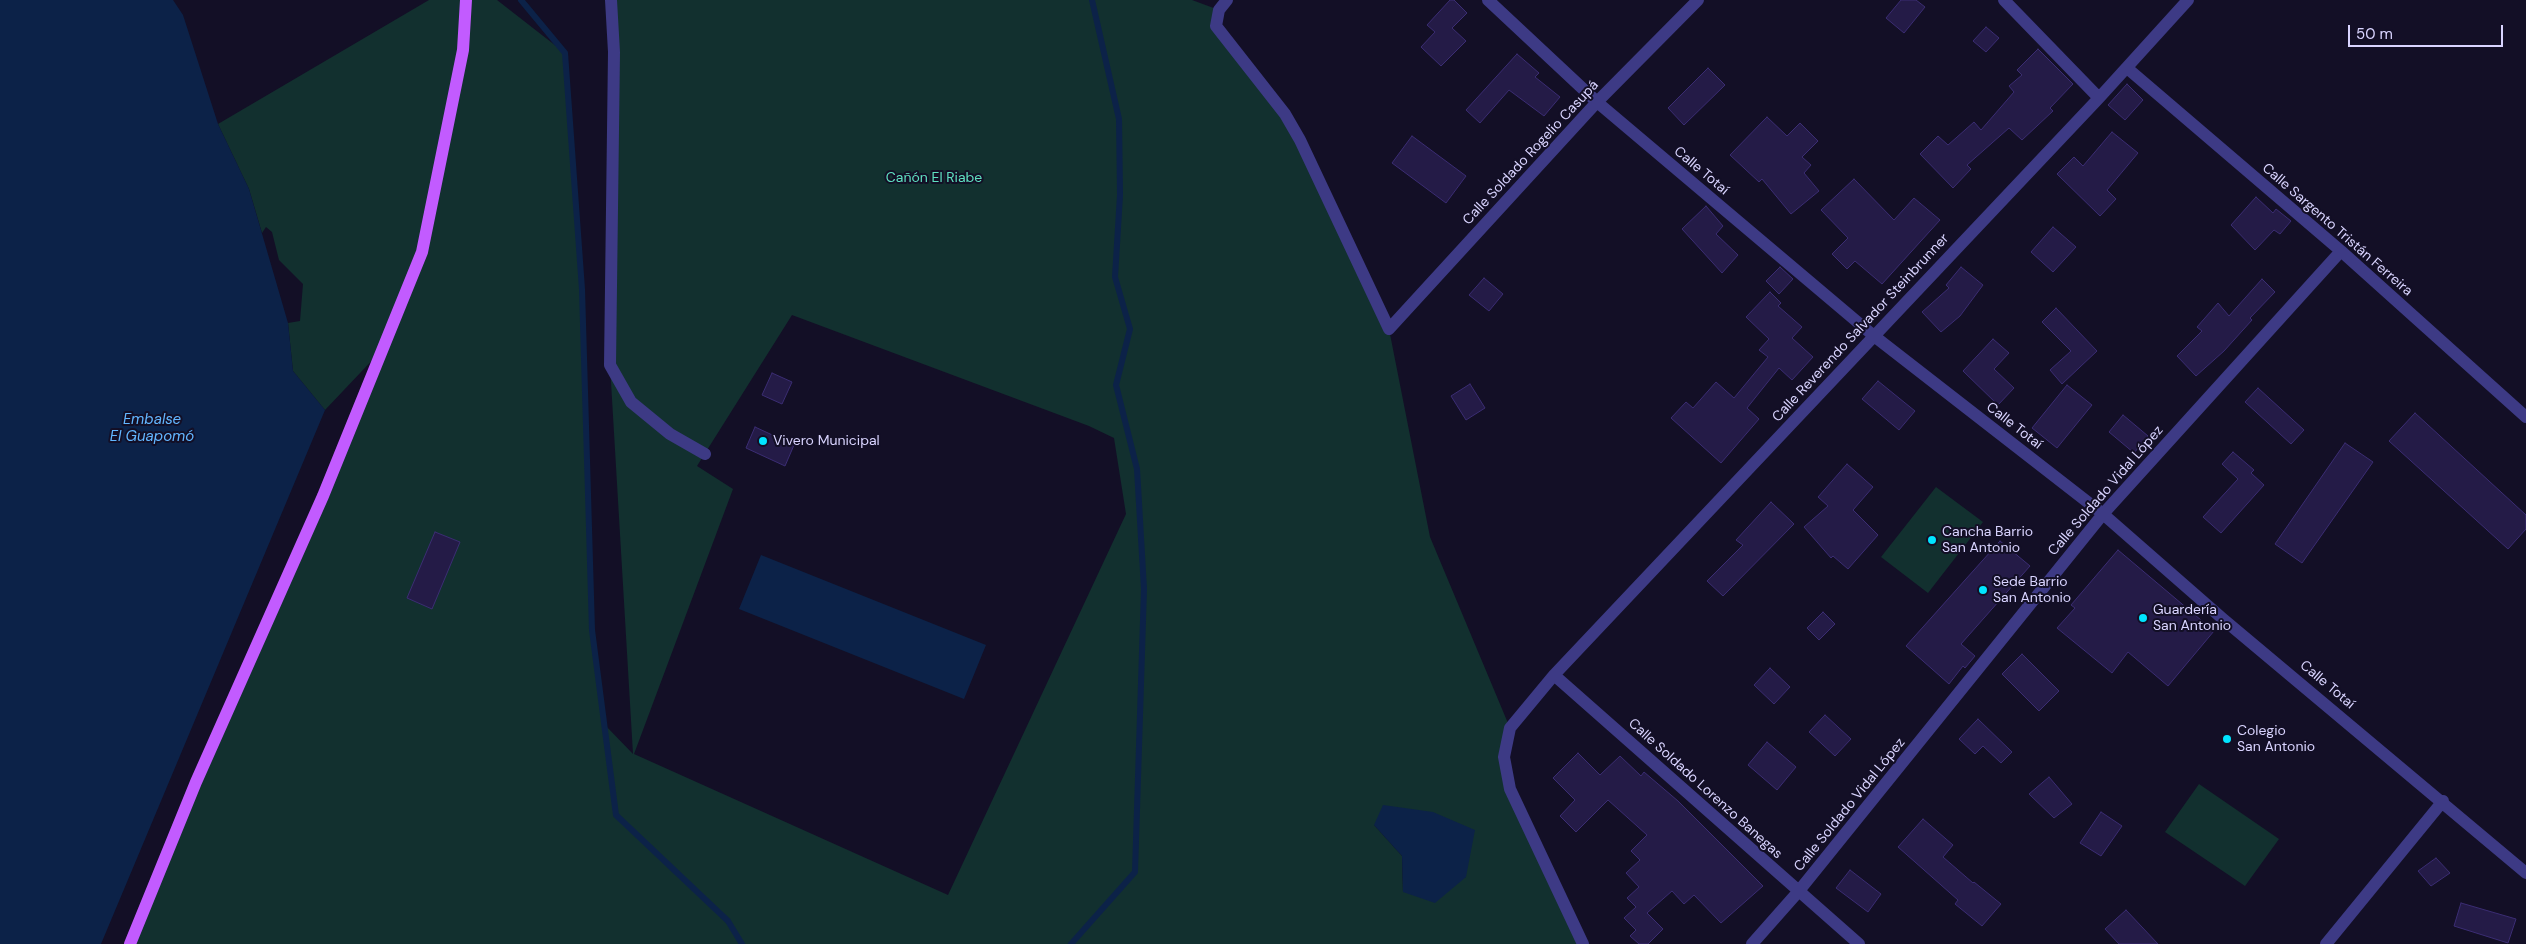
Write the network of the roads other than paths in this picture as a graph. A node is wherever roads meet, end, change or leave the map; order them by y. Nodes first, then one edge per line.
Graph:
1 (466, 0) edge
2 (611, 0) edge
3 (1488, 0) edge
4 (1698, 0) edge
5 (2004, 0) edge
6 (2188, 0) edge
7 (1223, 5) edge
8 (2127, 68) junction
9 (2099, 98) junction
10 (1597, 102) junction
11 (2340, 251) junction
12 (1874, 336) junction
13 (2526, 417) edge
14 (705, 454) dead end
15 (2103, 514) junction
16 (1554, 676) junction
17 (2443, 801) junction
18 (2526, 873) edge
19 (1798, 892) junction
20 (130, 944) edge
21 (1583, 944) edge
22 (1752, 944) edge
23 (1859, 944) edge
24 (2326, 944) edge

1 - 20 main road
2 - 14 street
3 - 10 street, Calle Totaí
4 - 10 street, Calle Soldado Rogelio Casupá
5 - 9 street
6 - 8 street, Calle Reverendo Salvador Steinbrunner
7 - 10 street, Calle Soldado Rogelio Casupá
8 - 9 street, Calle Reverendo Salvador Steinbrunner
8 - 11 street, Calle Sargento Tristán Ferreira
9 - 12 street, Calle Reverendo Salvador Steinbrunner
10 - 12 street, Calle Totaí
11 - 13 street, Calle Sargento Tristán Ferreira
11 - 15 street, Calle Soldado Vidal López
12 - 15 street, Calle Totaí
12 - 16 street, Calle Reverendo Salvador Steinbrunner
15 - 17 street, Calle Totaí
15 - 19 street, Calle Soldado Vidal López
16 - 19 street, Calle Soldado Lorenzo Banegas
16 - 21 street, Calle Reverendo Salvador Steinbrunner
17 - 18 street, Calle Totaí
17 - 24 street
19 - 22 street, Calle Soldado Vidal López
19 - 23 street, Calle Soldado Lorenzo Banegas

